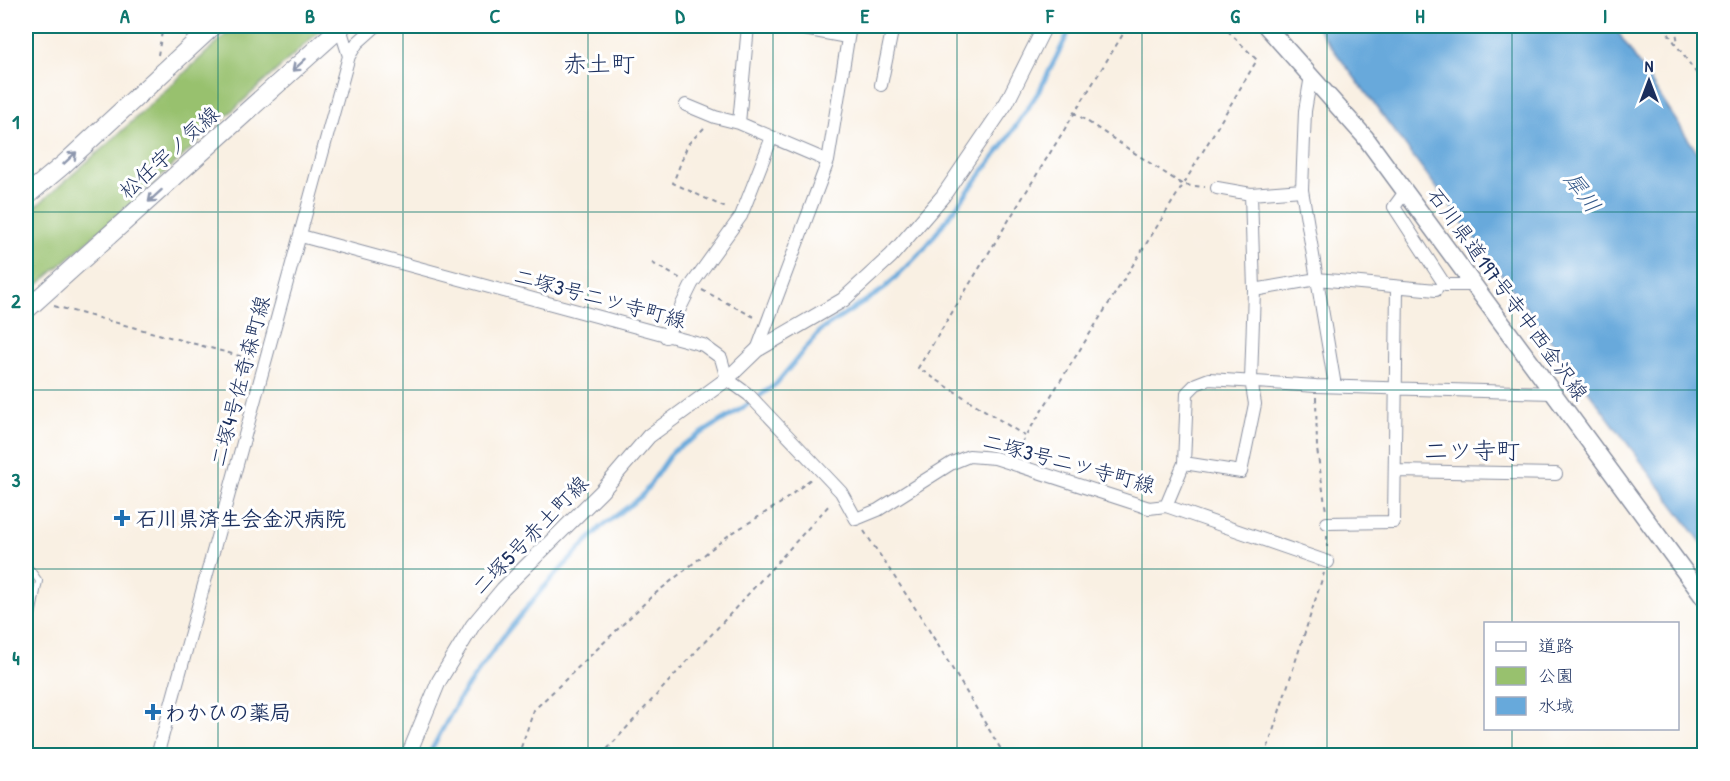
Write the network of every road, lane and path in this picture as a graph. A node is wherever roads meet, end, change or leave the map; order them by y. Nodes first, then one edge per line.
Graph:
1 (213, 26) edge
2 (375, 26) edge
3 (748, 26) edge
4 (788, 26) edge
5 (858, 26) edge
6 (1045, 26) edge
7 (1128, 26) edge
8 (1223, 26) edge
9 (1266, 26) edge
10 (1663, 26) edge
11 (1675, 26) edge
12 (341, 27) edge
13 (892, 30) edge
14 (848, 31) edge
15 (1678, 44) junction
16 (349, 56) junction
17 (1311, 76) junction
18 (1704, 84) edge
19 (881, 85) dead end
20 (686, 105) dead end
21 (1073, 112) junction
22 (715, 117) junction
23 (740, 123) junction
24 (772, 137) junction
25 (828, 161) junction
26 (1183, 185) junction
27 (1217, 188) joint
28 (1302, 190) junction
29 (1251, 194) junction
30 (26, 196) edge
31 (741, 216) junction
32 (301, 236) junction
33 (652, 263) dead end
34 (1317, 279) junction
35 (692, 284) junction
36 (1397, 288) junction
37 (1254, 290) junction
38 (1436, 290) dead end
39 (31, 306) edge
40 (766, 323) junction
41 (666, 337) junction
42 (756, 350) junction
43 (265, 363) junction
44 (727, 379) junction
45 (1251, 380) junction
46 (1316, 386) junction
47 (1335, 386) junction
48 (1396, 389) junction
49 (1553, 393) junction
50 (1025, 436) junction
51 (1009, 463) junction
52 (1184, 463) junction
53 (821, 471) junction
54 (1395, 471) junction
55 (1556, 474) dead end
56 (841, 492) junction
57 (1166, 506) junction
58 (856, 519) junction
59 (1327, 523) junction
60 (1328, 562) junction
61 (26, 569) edge
62 (1704, 598) edge
63 (26, 614) edge
64 (157, 756) edge
65 (408, 756) edge
66 (518, 756) edge
67 (601, 756) edge
68 (1005, 756) edge
69 (1265, 756) edge

30 -> 1 main road
2 - 16 street, 二塚4号佐奇森町線
3 - 23 street
4 - 14 street
5 - 13 path
6 - 42 street, 二塚5号赤土町線
7 - 21 path
8 - 26 path
9 - 17 main road, 石川県道197号寺中西金沢線
10 - 15 path
11 - 15 path
12 - 16 street
12 -> 39 main road, 松任宇ノ気線
13 - 19 street
14 - 25 street
15 - 18 path
16 - 32 street, 二塚4号佐奇森町線
17 - 28 street
17 - 49 main road, 石川県道197号寺中西金沢線
20 - 22 street
21 - 26 path
21 - 50 path
22 - 23 street
22 - 31 path
23 - 24 street
24 - 25 street
24 - 31 street
25 - 40 street
26 - 27 path
26 - 50 path
27 - 29 street
28 - 29 street
28 - 34 street
29 - 37 street
31 - 35 street
32 - 41 street, 二塚3号二ツ寺町線
32 - 43 street, 二塚4号佐奇森町線
33 - 35 path
34 - 36 street
34 - 37 street
34 - 47 street
35 - 40 path
35 - 41 street
36 - 38 street
36 - 48 street
37 - 45 street
39 - 43 path
40 - 42 street
41 - 44 street, 二塚3号二ツ寺町線
42 - 44 street, 二塚5号赤土町線
43 - 64 street, 二塚4号佐奇森町線
44 - 53 street, 二塚3号二ツ寺町線
44 - 65 street, 二塚5号赤土町線
45 - 46 street, 二塚3号二ツ寺町線
45 - 52 street, 二塚3号二ツ寺町線
45 - 52 street
46 - 47 street, 二塚3号二ツ寺町線
46 - 59 path
47 - 48 street, 二塚3号二ツ寺町線
48 - 49 street, 二塚3号二ツ寺町線
48 - 54 street
49 - 62 main road, 石川県道197号寺中西金沢線
50 - 51 path
51 - 57 street, 二塚3号二ツ寺町線
51 - 58 street, 二塚3号二ツ寺町線
52 - 57 street, 二塚3号二ツ寺町線
53 - 56 street, 二塚3号二ツ寺町線
53 - 66 path
54 - 55 street
54 - 59 street
56 - 58 street, 二塚3号二ツ寺町線
56 - 67 path
57 - 60 street
58 - 68 path
59 - 60 path
60 - 69 path
61 - 63 lane

